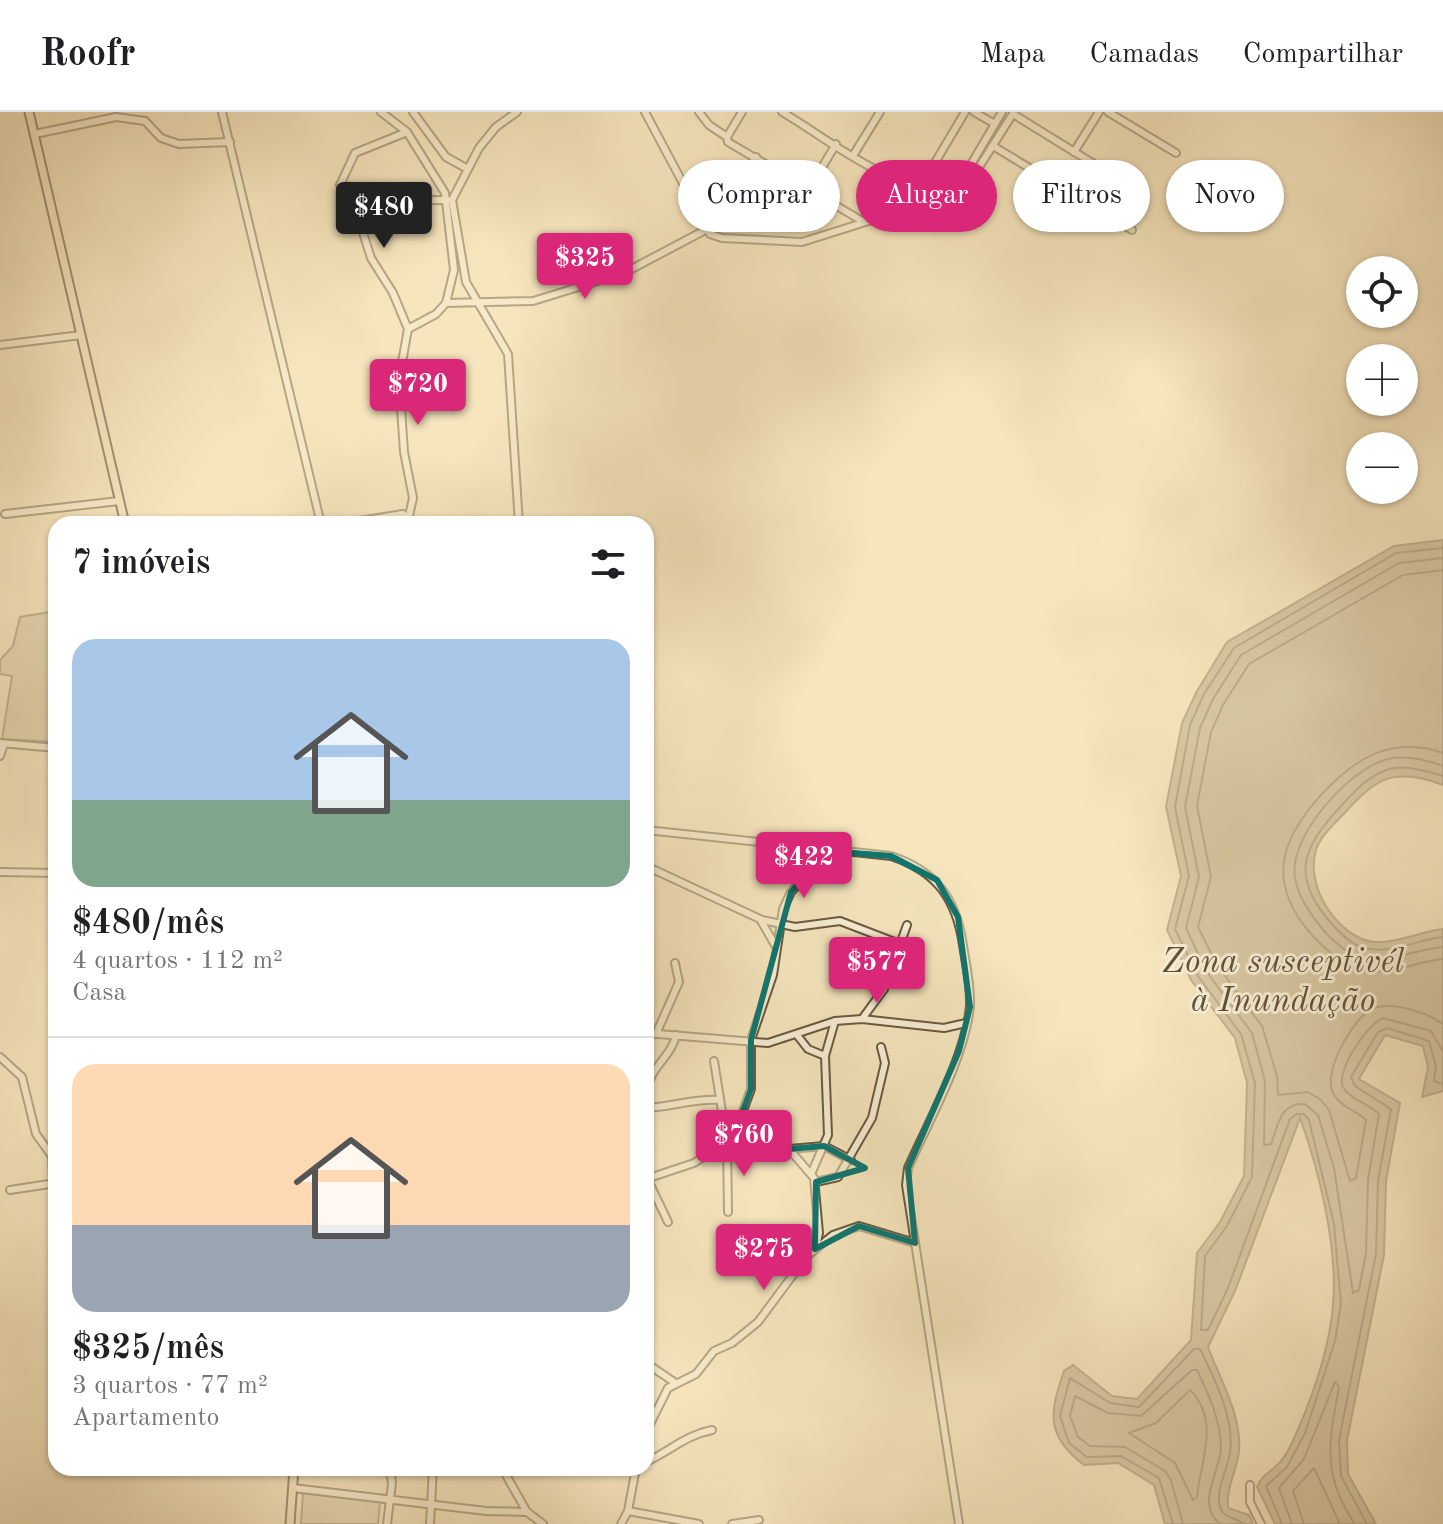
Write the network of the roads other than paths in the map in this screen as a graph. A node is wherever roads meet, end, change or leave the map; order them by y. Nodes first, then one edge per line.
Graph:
1 (29, 112) edge
2 (222, 112) edge
3 (381, 112) edge
4 (413, 112) edge
5 (517, 112) edge
6 (645, 112) edge
7 (699, 112) edge
8 (742, 112) edge
9 (782, 112) edge
10 (880, 112) edge
11 (965, 112) edge
12 (974, 112) edge
13 (1002, 112) edge
14 (1099, 112) edge
15 (1108, 112) edge
16 (1014, 113) edge
17 (995, 124) junction
18 (407, 132) junction
19 (35, 134) junction
20 (727, 137) junction
21 (230, 142) junction
22 (836, 144) junction
23 (993, 146) junction
24 (1074, 152) junction
25 (1176, 153) dead end
26 (854, 154) junction
27 (756, 157) junction
28 (754, 160) edge
29 (761, 160) edge
30 (826, 160) edge
31 (864, 160) edge
32 (937, 160) edge
33 (975, 160) edge
34 (982, 160) edge
35 (1016, 160) edge
36 (1088, 160) edge
37 (466, 168) junction
38 (678, 176) edge
39 (448, 200) junction
40 (369, 201) dead end
41 (702, 232) edge
42 (710, 232) edge
43 (832, 232) edge
44 (446, 303) junction
45 (476, 304) junction
46 (408, 329) junction
47 (81, 335) junction
48 (0, 345) edge
49 (119, 501) junction
50 (5, 514) dead end
51 (123, 516) edge
52 (319, 516) edge
53 (384, 516) edge
54 (409, 516) joint
55 (518, 516) edge
56 (2, 744) edge
57 (48, 747) edge
58 (0, 756) edge
59 (654, 831) edge
60 (828, 851) junction
61 (654, 870) edge
62 (0, 872) edge
63 (48, 873) edge
64 (760, 919) junction
65 (779, 925) junction
66 (907, 925) dead end
67 (900, 944) junction
68 (776, 948) junction
69 (675, 963) dead end
70 (862, 1019) junction
71 (835, 1021) junction
72 (966, 1023) junction
73 (656, 1034) joint
74 (676, 1035) junction
75 (797, 1035) junction
76 (751, 1040) junction
77 (881, 1047) dead end
78 (825, 1056) junction
79 (0, 1057) edge
80 (714, 1061) dead end
81 (654, 1067) edge
82 (719, 1100) junction
83 (654, 1107) edge
84 (730, 1141) junction
85 (824, 1146) junction
86 (789, 1149) junction
87 (48, 1151) edge
88 (851, 1160) junction
89 (811, 1174) junction
90 (654, 1176) edge
91 (816, 1182) junction
92 (48, 1184) edge
93 (10, 1190) dead end
94 (654, 1194) edge
95 (728, 1212) dead end
96 (668, 1222) dead end
97 (915, 1243) junction
98 (815, 1249) junction
99 (654, 1368) edge
100 (674, 1382) junction
101 (654, 1418) edge
102 (712, 1430) dead end
103 (654, 1459) edge
104 (294, 1476) edge
105 (390, 1476) edge
106 (432, 1476) edge
107 (507, 1476) edge
108 (635, 1476) edge
109 (1250, 1485) dead end
110 (293, 1488) junction
111 (391, 1498) junction
112 (430, 1502) junction
113 (628, 1511) junction
114 (527, 1512) junction
115 (759, 1520) dead end
116 (290, 1524) edge
117 (387, 1524) edge
118 (430, 1524) edge
119 (543, 1524) edge
120 (621, 1524) edge
121 (699, 1524) edge
122 (732, 1524) edge
123 (959, 1524) edge
124 (1261, 1524) edge

1 - 19 main road
2 - 21 street
3 - 18 street
4 - 37 street
5 - 37 street
6 - 38 street
7 - 20 street
8 - 20 street
9 - 22 street
10 - 26 street
11 - 32 street
12 - 17 street
13 - 17 street
14 - 24 street
15 - 25 street
16 - 23 street
16 - 24 street
17 - 33 street
18 - 39 street
18 - 46 street
19 - 21 street
19 - 47 main road
20 - 27 street
21 - 52 street
22 - 26 street
22 - 30 street
23 - 34 street
23 - 35 street
24 - 36 street
26 - 31 street
27 - 28 street
27 - 29 street
37 - 39 street
39 - 40 street
39 - 44 street
39 - 45 street
41 - 45 street
42 - 43 street
44 - 45 street
44 - 46 street
45 - 55 street
46 - 54 street
47 - 48 street
47 - 49 main road
49 - 50 street
49 - 51 main road
53 - 54 street
56 - 57 street
56 - 58 street
59 - 60 street
60 - 65 street
60 - 72 street
61 - 64 street
62 - 63 street
64 - 65 street
64 - 68 street
65 - 67 street
65 - 68 street
66 - 67 street
67 - 70 street
68 - 76 street
69 - 73 street
70 - 71 street
70 - 72 street
71 - 75 street
71 - 78 street
72 - 97 street
73 - 74 street
74 - 76 street
74 - 81 street
75 - 76 street
75 - 78 street
76 - 84 street
77 - 88 street
78 - 85 street
79 - 87 street
80 - 82 street
82 - 83 street
82 - 84 street
84 - 86 street
84 - 90 street
84 - 95 street
85 - 86 street
85 - 88 street
85 - 89 street
86 - 89 street
88 - 91 street
89 - 91 street
91 - 98 street
92 - 93 street
94 - 96 street
97 - 98 street
97 - 123 street
98 - 100 street
99 - 100 street
100 - 101 street
102 - 103 street
104 - 110 main road
105 - 111 street
106 - 112 street
107 - 114 street
108 - 113 street
109 - 124 street
110 - 111 street
110 - 116 main road
111 - 112 street
111 - 117 street
112 - 114 street
112 - 118 street
113 - 120 street
113 - 121 street
114 - 119 street
115 - 122 street

